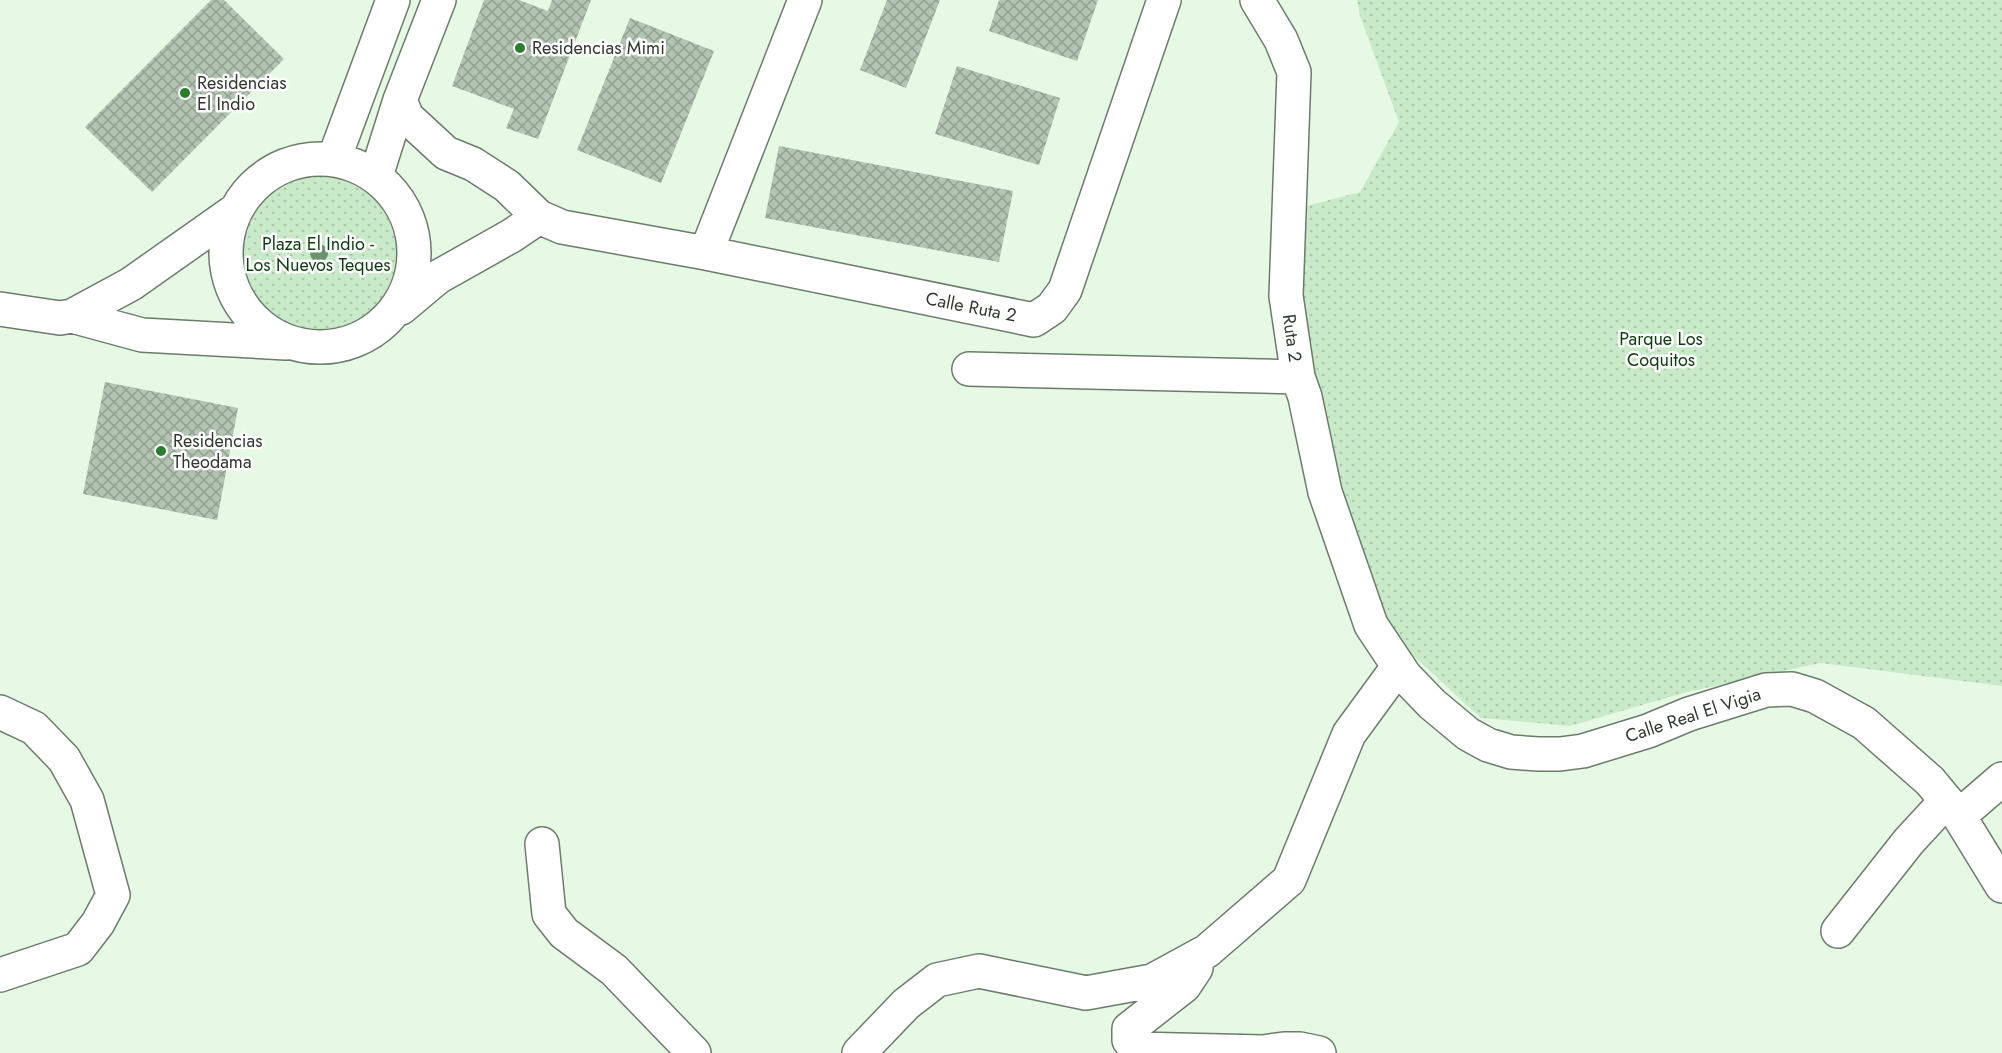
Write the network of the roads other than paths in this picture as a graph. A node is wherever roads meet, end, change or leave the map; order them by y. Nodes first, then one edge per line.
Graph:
1 (393, 0) edge
2 (439, 0) edge
3 (805, 0) edge
4 (1164, 0) edge
5 (1257, 0) edge
6 (400, 100) junction
7 (334, 159) junction
8 (376, 176) junction
9 (236, 210) junction
10 (550, 222) junction
11 (706, 253) junction
12 (0, 309) edge
13 (72, 316) junction
14 (375, 329) junction
15 (297, 344) junction
16 (969, 369) dead end
17 (1298, 377) junction
18 (1398, 667) junction
19 (0, 712) edge
20 (2000, 781) edge
21 (1952, 808) junction
22 (542, 844) dead end
23 (2002, 886) edge
24 (1838, 931) dead end
25 (1207, 951) junction
26 (0, 975) edge
27 (694, 1053) edge
28 (859, 1053) edge
29 (1319, 1053) edge

1 - 7 street
2 - 6 street
3 - 11 street
4 - 11 street, Calle Ruta 2
5 - 17 street, Ruta 2
6 - 8 street
6 - 10 street
7 - 8 street
7 - 9 street
8 - 14 street
9 - 13 street
9 - 15 street
10 - 11 street, Calle Ruta 2
10 - 14 street
12 - 13 street
13 - 15 street
14 - 15 street
16 - 17 street
17 - 18 street, Ruta 2
18 - 21 street, Calle Real El Vigia
18 - 25 street
19 - 26 street
20 - 21 street
21 - 23 street, Calle Real El Vigia
21 - 24 street
22 - 27 street
25 - 28 street
25 - 29 street

